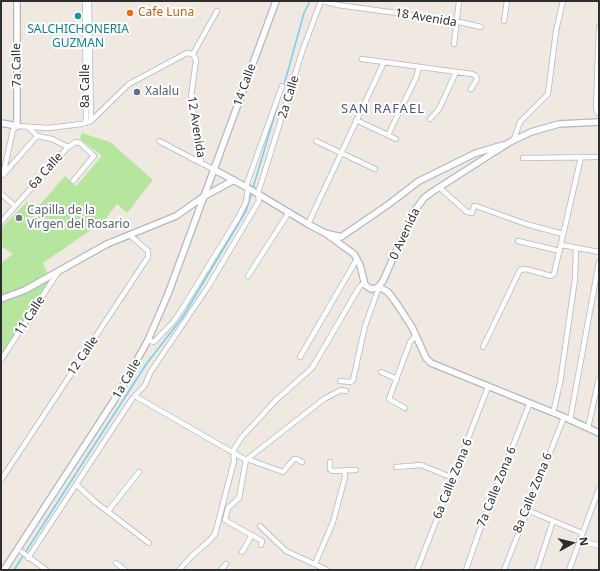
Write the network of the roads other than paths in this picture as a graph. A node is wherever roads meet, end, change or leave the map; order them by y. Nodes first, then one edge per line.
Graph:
1 (85, 1) edge
2 (89, 1) edge
3 (276, 1) edge
4 (322, 1) edge
5 (459, 1) edge
6 (507, 1) edge
7 (563, 1) edge
8 (16, 2) edge
9 (218, 11) dead end
10 (504, 21) dead end
11 (456, 22) junction
12 (481, 27) dead end
13 (599, 27) edge
14 (454, 44) dead end
15 (193, 54) junction
16 (362, 59) dead end
17 (384, 62) junction
18 (419, 67) junction
19 (456, 72) junction
20 (282, 86) dead end
21 (471, 89) dead end
22 (599, 114) edge
23 (430, 119) dead end
24 (356, 120) junction
25 (88, 122) junction
26 (599, 122) edge
27 (1, 123) edge
28 (17, 126) junction
29 (29, 128) junction
30 (388, 135) junction
31 (38, 136) junction
32 (396, 139) dead end
33 (159, 141) dead end
34 (316, 141) dead end
35 (512, 141) junction
36 (68, 147) junction
37 (341, 153) junction
38 (581, 157) junction
39 (599, 157) edge
40 (523, 158) dead end
41 (201, 163) junction
42 (375, 169) dead end
43 (213, 170) junction
44 (2, 176) edge
45 (234, 180) junction
46 (73, 181) dead end
47 (248, 187) junction
48 (439, 187) junction
49 (258, 193) junction
50 (1, 194) edge
51 (203, 197) junction
52 (15, 206) junction
53 (289, 212) junction
54 (1, 222) edge
55 (308, 224) junction
56 (325, 233) junction
57 (563, 234) junction
58 (130, 235) junction
59 (518, 241) dead end
60 (562, 245) junction
61 (576, 248) junction
62 (560, 251) junction
63 (599, 252) edge
64 (357, 259) junction
65 (599, 262) edge
66 (58, 272) junction
67 (248, 276) dead end
68 (364, 283) junction
69 (379, 287) junction
70 (1, 299) edge
71 (416, 335) junction
72 (148, 340) junction
73 (483, 347) dead end
74 (300, 357) dead end
75 (1, 360) edge
76 (382, 372) dead end
77 (599, 378) edge
78 (397, 379) junction
79 (340, 381) dead end
80 (488, 387) junction
81 (346, 391) dead end
82 (135, 396) junction
83 (529, 404) junction
84 (405, 408) dead end
85 (553, 413) junction
86 (567, 418) junction
87 (588, 428) junction
88 (599, 433) edge
89 (233, 450) junction
90 (246, 460) junction
91 (302, 462) dead end
92 (330, 462) dead end
93 (396, 467) dead end
94 (356, 470) dead end
95 (344, 471) junction
96 (139, 472) dead end
97 (453, 478) junction
98 (1, 480) edge
99 (77, 485) junction
100 (599, 489) edge
101 (527, 510) junction
102 (108, 511) junction
103 (553, 521) junction
104 (260, 526) dead end
105 (582, 533) junction
106 (252, 536) junction
107 (579, 540) junction
108 (149, 543) dead end
109 (261, 545) dead end
110 (599, 546) edge
111 (22, 552) dead end
112 (242, 552) dead end
113 (27, 557) junction
114 (116, 563) dead end
115 (226, 564) dead end
116 (315, 564) junction
117 (4, 570) edge
118 (46, 570) edge
119 (125, 570) edge
120 (180, 570) edge
121 (221, 570) edge
122 (326, 570) edge
123 (417, 570) edge
124 (466, 570) edge
125 (504, 570) edge
126 (537, 570) edge
127 (569, 570) edge

1 - 25 street, 8a Calle
2 - 25 street, 8a Calle
3 - 43 street, 14 Calle
4 - 11 street, 18 Avenida
4 - 49 street, 2a Calle
5 - 11 street
6 - 10 street
7 - 35 street
8 - 28 street, 7a Calle
9 - 15 street
11 - 12 street, 18 Avenida
11 - 14 street
13 - 22 street
15 - 25 street
15 - 41 street, 12 Avenida
16 - 17 street
17 - 18 street
17 - 24 street
18 - 19 street
18 - 30 street
19 - 21 street
19 - 23 street
20 - 47 street
24 - 30 street
24 - 37 street
25 - 29 street
26 - 35 street, 0 Avenida
27 - 28 street
28 - 29 street
28 - 44 street
29 - 31 street
30 - 32 street
31 - 36 street
31 - 44 street
33 - 41 street
34 - 37 street
35 - 48 street, 0 Avenida
35 - 56 street, 0 Avenida
36 - 46 street, 6a Calle
36 - 52 street, 6a Calle
37 - 42 street
37 - 55 street
38 - 39 street
38 - 40 street
38 - 57 street
41 - 43 street, 12 Avenida
43 - 45 street, 12 Avenida
43 - 51 street, 1a Calle
45 - 47 street, 12 Avenida
45 - 51 street
47 - 49 street, 12 Avenida
47 - 72 street
48 - 57 street
48 - 69 street, 0 Avenida
49 - 53 street, 0 Avenida
49 - 82 street, 2a Calle
50 - 52 street
51 - 58 street
51 - 72 street, 1a Calle
52 - 54 street, 6a Calle
53 - 55 street, 0 Avenida
53 - 67 street
55 - 56 street, 0 Avenida
56 - 64 street, 0 Avenida
57 - 60 street
58 - 66 street
58 - 98 street, 12 Calle
59 - 62 street
60 - 61 street
60 - 62 street
61 - 63 street
61 - 85 street
62 - 73 street
64 - 68 street
64 - 74 street
65 - 86 street, 8a Calle Zona 6
66 - 70 street
66 - 75 street, 11 Calle
68 - 69 street
68 - 89 street
69 - 71 street
69 - 79 street
71 - 78 street
71 - 80 street
72 - 117 street, 1a Calle
76 - 78 street
77 - 87 street
78 - 84 street
80 - 83 street
80 - 97 street, 6a Calle Zona 6
81 - 90 street
82 - 89 street
82 - 99 street, 2a Calle
83 - 85 street
83 - 124 street, 7a Calle Zona 6
85 - 86 street
86 - 87 street
86 - 101 street, 8a Calle Zona 6
87 - 88 street
89 - 90 street
89 - 120 street
90 - 91 street
90 - 106 street
92 - 95 street
93 - 97 street
94 - 95 street
95 - 116 street
96 - 102 street
97 - 123 street, 6a Calle Zona 6
99 - 102 street
99 - 113 street, 2a Calle
100 - 105 street
101 - 103 street
101 - 125 street, 8a Calle Zona 6
102 - 108 street
103 - 105 street
103 - 126 street
104 - 116 street
105 - 107 street
106 - 109 street
106 - 112 street
107 - 110 street
107 - 127 street
111 - 113 street
113 - 118 street
114 - 119 street
115 - 121 street
116 - 122 street

